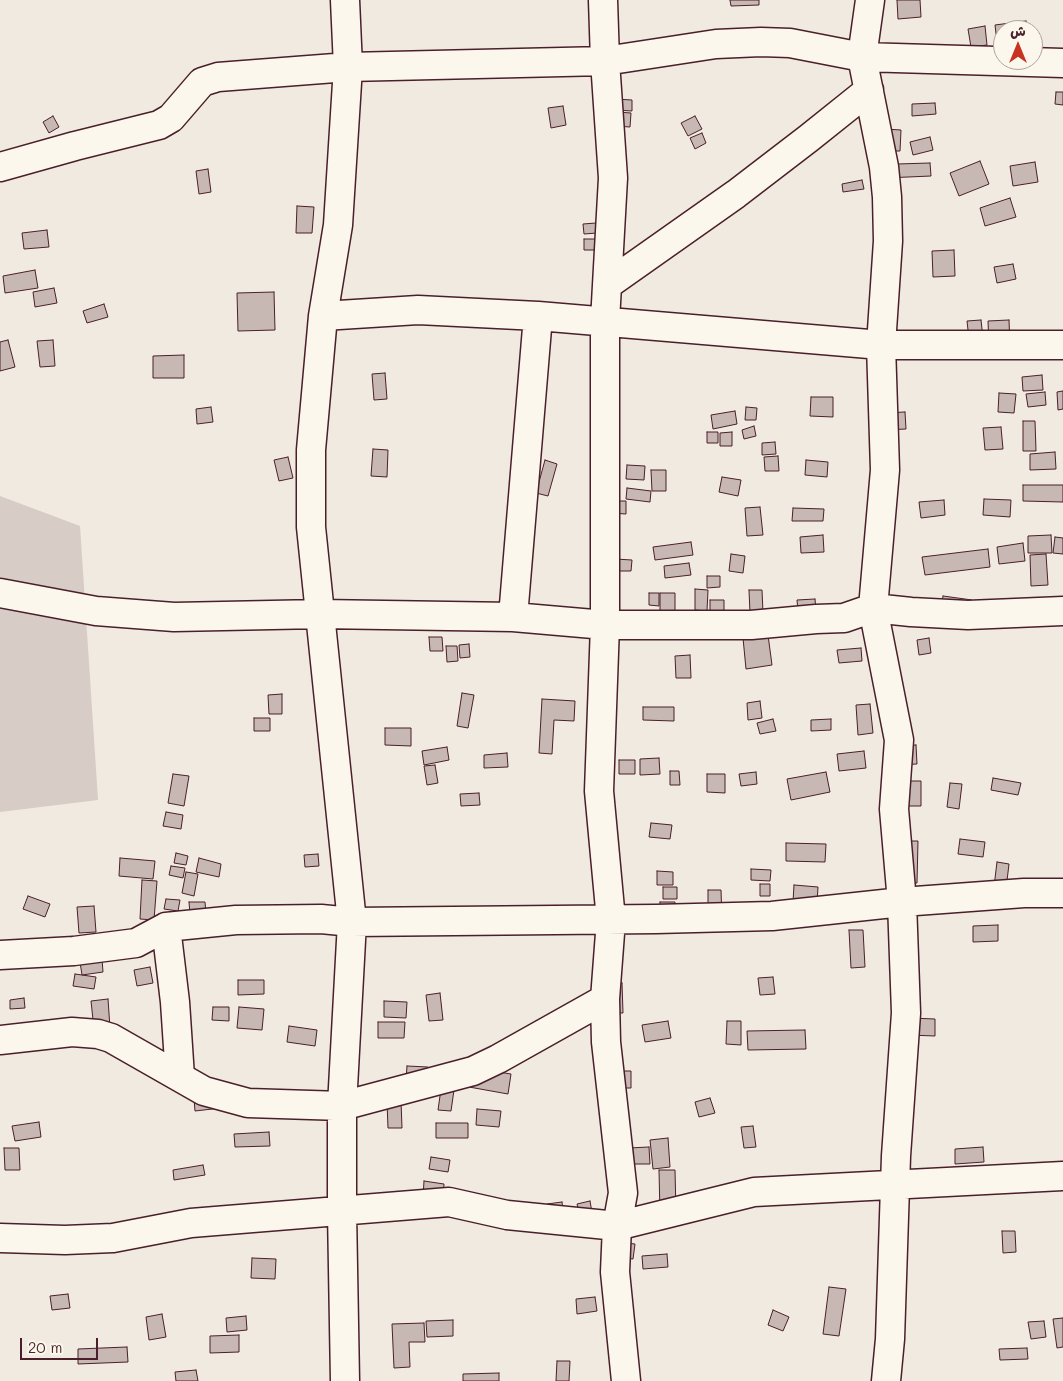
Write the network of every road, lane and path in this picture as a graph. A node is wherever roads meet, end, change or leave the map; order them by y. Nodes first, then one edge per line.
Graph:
1 (345, 0) edge
2 (604, 0) edge
3 (870, 0) edge
4 (862, 57) junction
5 (604, 61) junction
6 (1063, 64) edge
7 (348, 67) junction
8 (869, 90) junction
9 (0, 167) edge
10 (607, 285) junction
11 (323, 316) junction
12 (538, 316) junction
13 (605, 321) junction
14 (881, 345) junction
15 (1063, 345) edge
16 (0, 593) edge
17 (873, 608) junction
18 (1063, 611) edge
19 (320, 614) junction
20 (513, 616) junction
21 (605, 625) junction
22 (1063, 893) edge
23 (902, 902) junction
24 (611, 920) junction
25 (352, 922) junction
26 (166, 927) junction
27 (0, 955) edge
28 (604, 999) junction
29 (0, 1040) edge
30 (180, 1077) junction
31 (342, 1106) junction
32 (1063, 1176) edge
33 (895, 1185) junction
34 (342, 1211) junction
35 (617, 1226) junction
36 (0, 1238) edge
37 (345, 1381) edge
38 (626, 1381) edge
39 (886, 1381) edge

1 - 7 street
2 - 5 street
3 - 4 street
4 - 5 street
4 - 6 street
4 - 8 street
5 - 7 street
5 - 10 street
7 - 9 street
7 - 11 street
8 - 10 street
8 - 14 street
10 - 13 street
11 - 12 street
11 - 19 street
12 - 13 street
12 - 20 street
13 - 14 street
13 - 21 street
14 - 15 street
14 - 17 street
16 - 19 street
17 - 18 street
17 - 21 street
17 - 23 street
19 - 20 street
19 - 25 street
20 - 21 street
21 - 24 street
22 - 23 street
23 - 24 street
23 - 33 street
24 - 25 street
24 - 28 street
25 - 26 street
25 - 31 street
26 - 27 street
26 - 30 street
28 - 31 street
28 - 35 street
29 - 30 street
30 - 31 street
31 - 34 street
32 - 33 street
33 - 35 street
33 - 39 street
34 - 35 street
34 - 36 street
34 - 37 street
35 - 38 street

